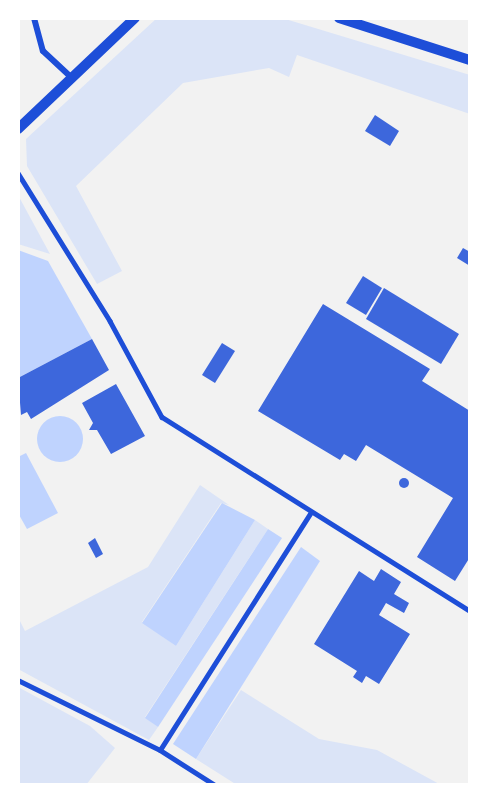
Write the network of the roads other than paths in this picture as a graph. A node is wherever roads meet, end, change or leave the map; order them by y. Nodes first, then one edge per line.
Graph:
1 (34, 18) edge
2 (135, 18) edge
3 (339, 18) edge
4 (470, 60) edge
5 (72, 78) junction
6 (18, 129) edge
7 (18, 173) edge
8 (310, 514) junction
9 (470, 611) edge
10 (18, 680) edge
11 (160, 750) junction
12 (215, 785) edge

1 - 5 street
2 - 5 street
3 - 4 street
5 - 6 street
7 - 8 lane
8 - 9 lane
8 - 11 lane
10 - 11 lane
11 - 12 lane

